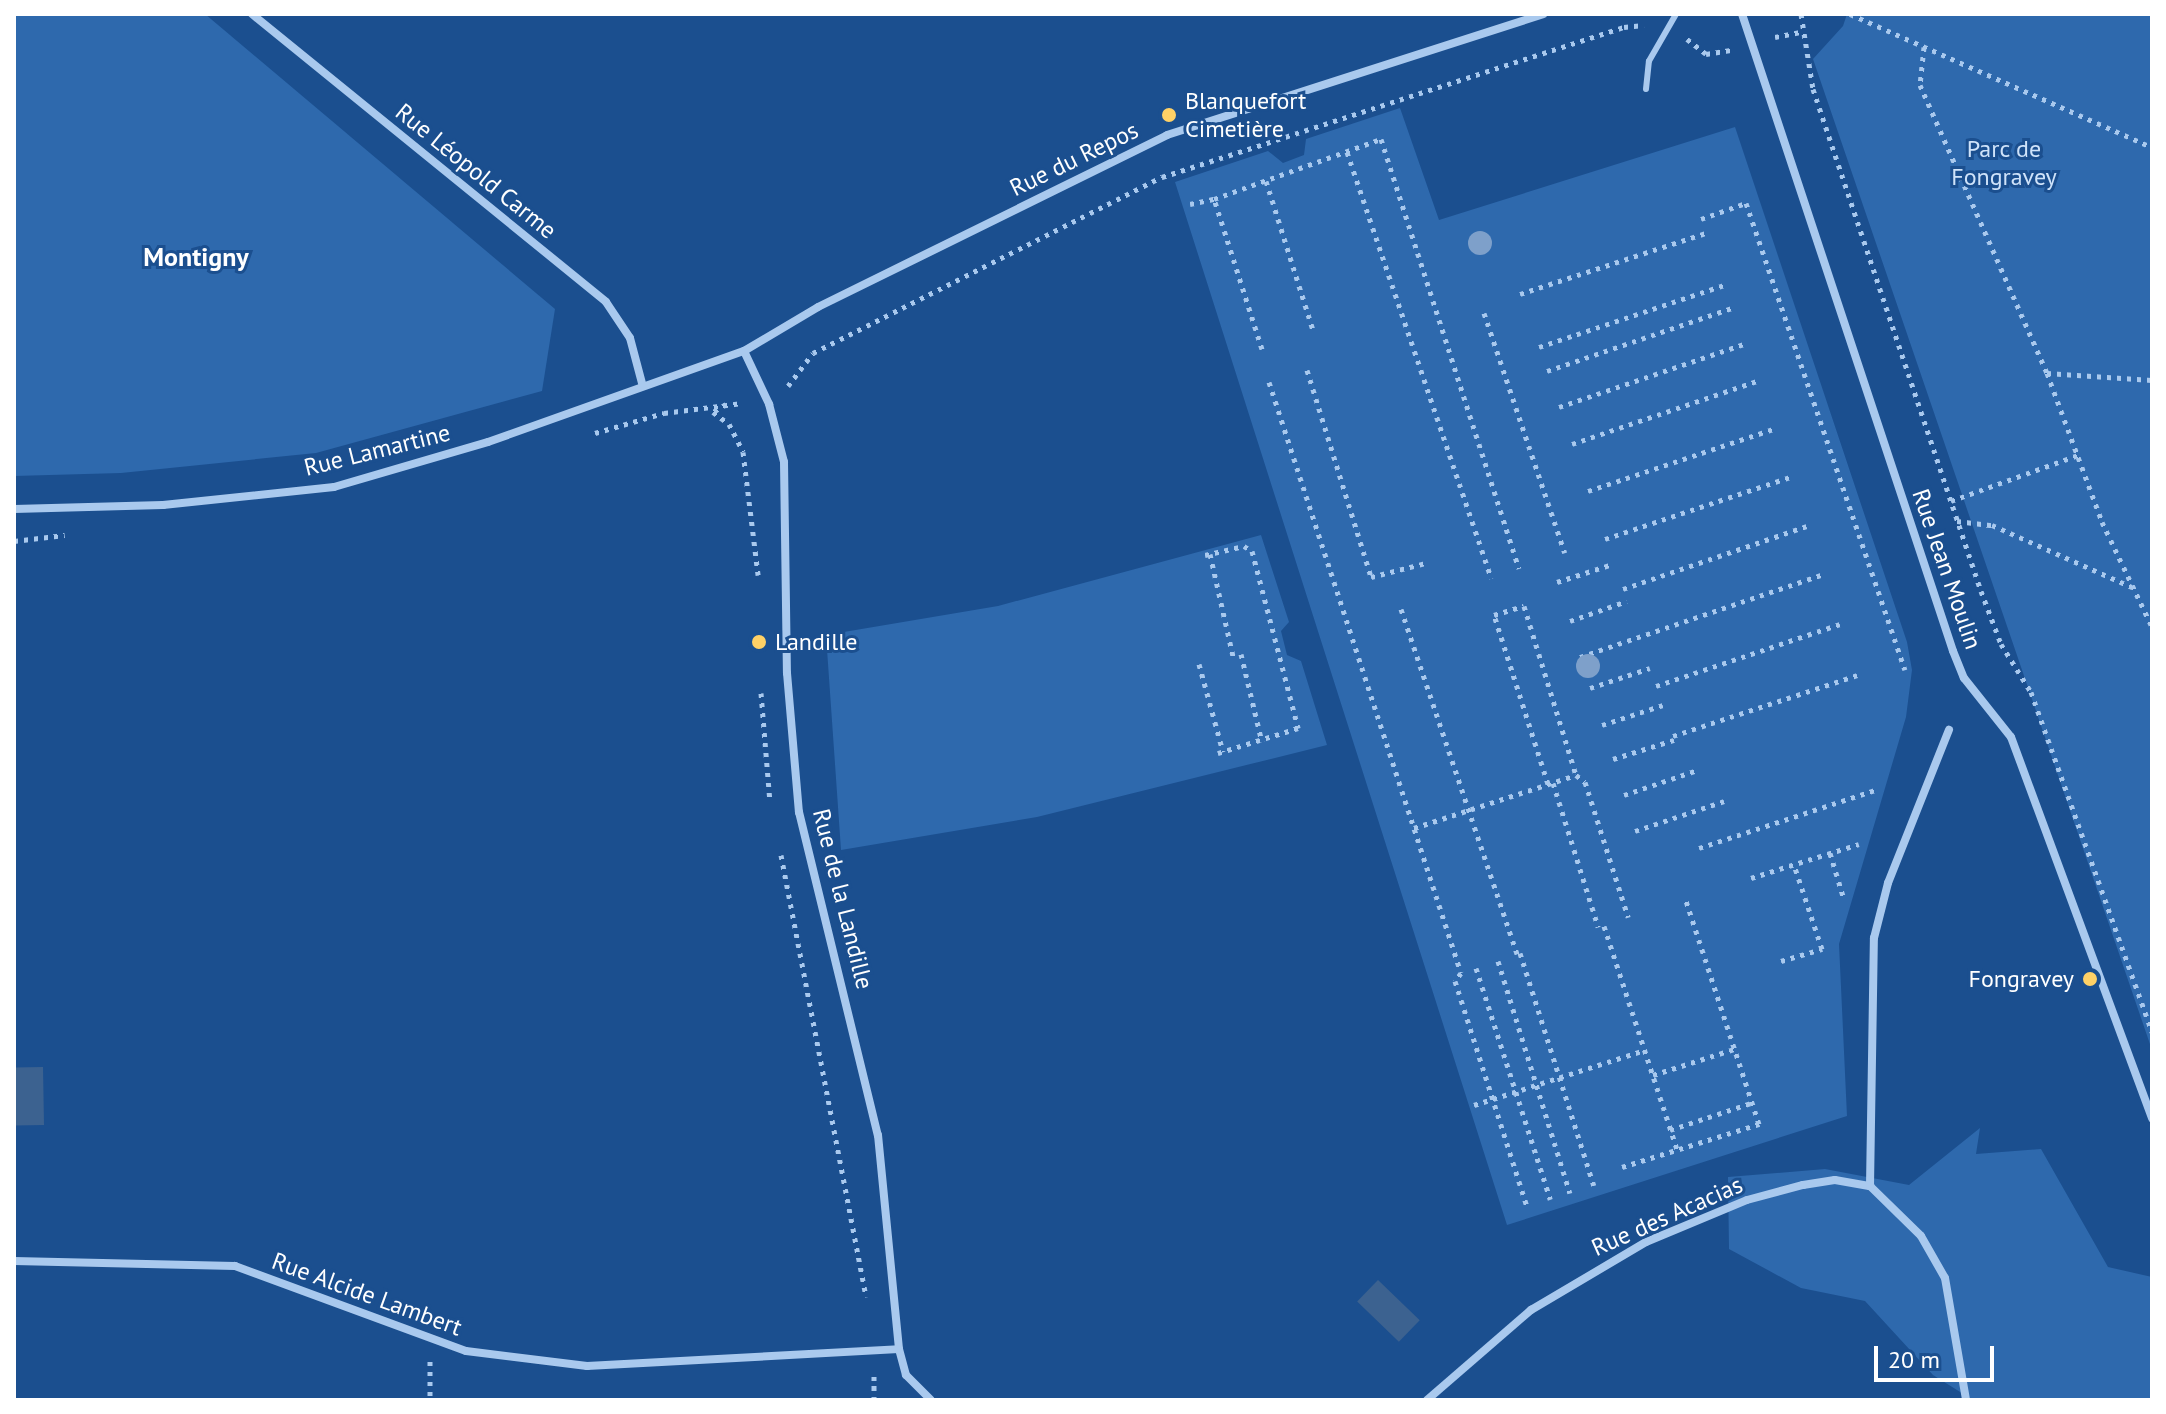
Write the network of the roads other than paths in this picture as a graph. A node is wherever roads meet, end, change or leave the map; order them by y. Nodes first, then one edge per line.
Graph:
1 (252, 14) edge
2 (1543, 14) edge
3 (1676, 14) edge
4 (1742, 14) edge
5 (1646, 89) dead end
6 (744, 351) junction
7 (642, 383) junction
8 (14, 509) edge
9 (1949, 730) dead end
10 (2152, 1119) edge
11 (1870, 1186) junction
12 (14, 1261) edge
13 (899, 1349) junction
14 (918, 1396) edge
15 (931, 1400) edge
16 (1427, 1400) edge
17 (1966, 1400) edge

1 - 7 street, Rue Léopold Carme
2 - 6 street, Rue du Repos
3 - 5 lane
4 - 10 street, Rue Jean Moulin
6 - 7 street, Rue du Repos
6 - 13 street, Rue de la Landille
7 - 8 street, Rue Lamartine
9 - 11 street
11 - 16 street, Rue des Acacias
11 - 17 street
12 - 13 street, Rue Alcide Lambert
13 - 14 street, Rue de la Landille
14 - 15 street, Rue de la Landille

